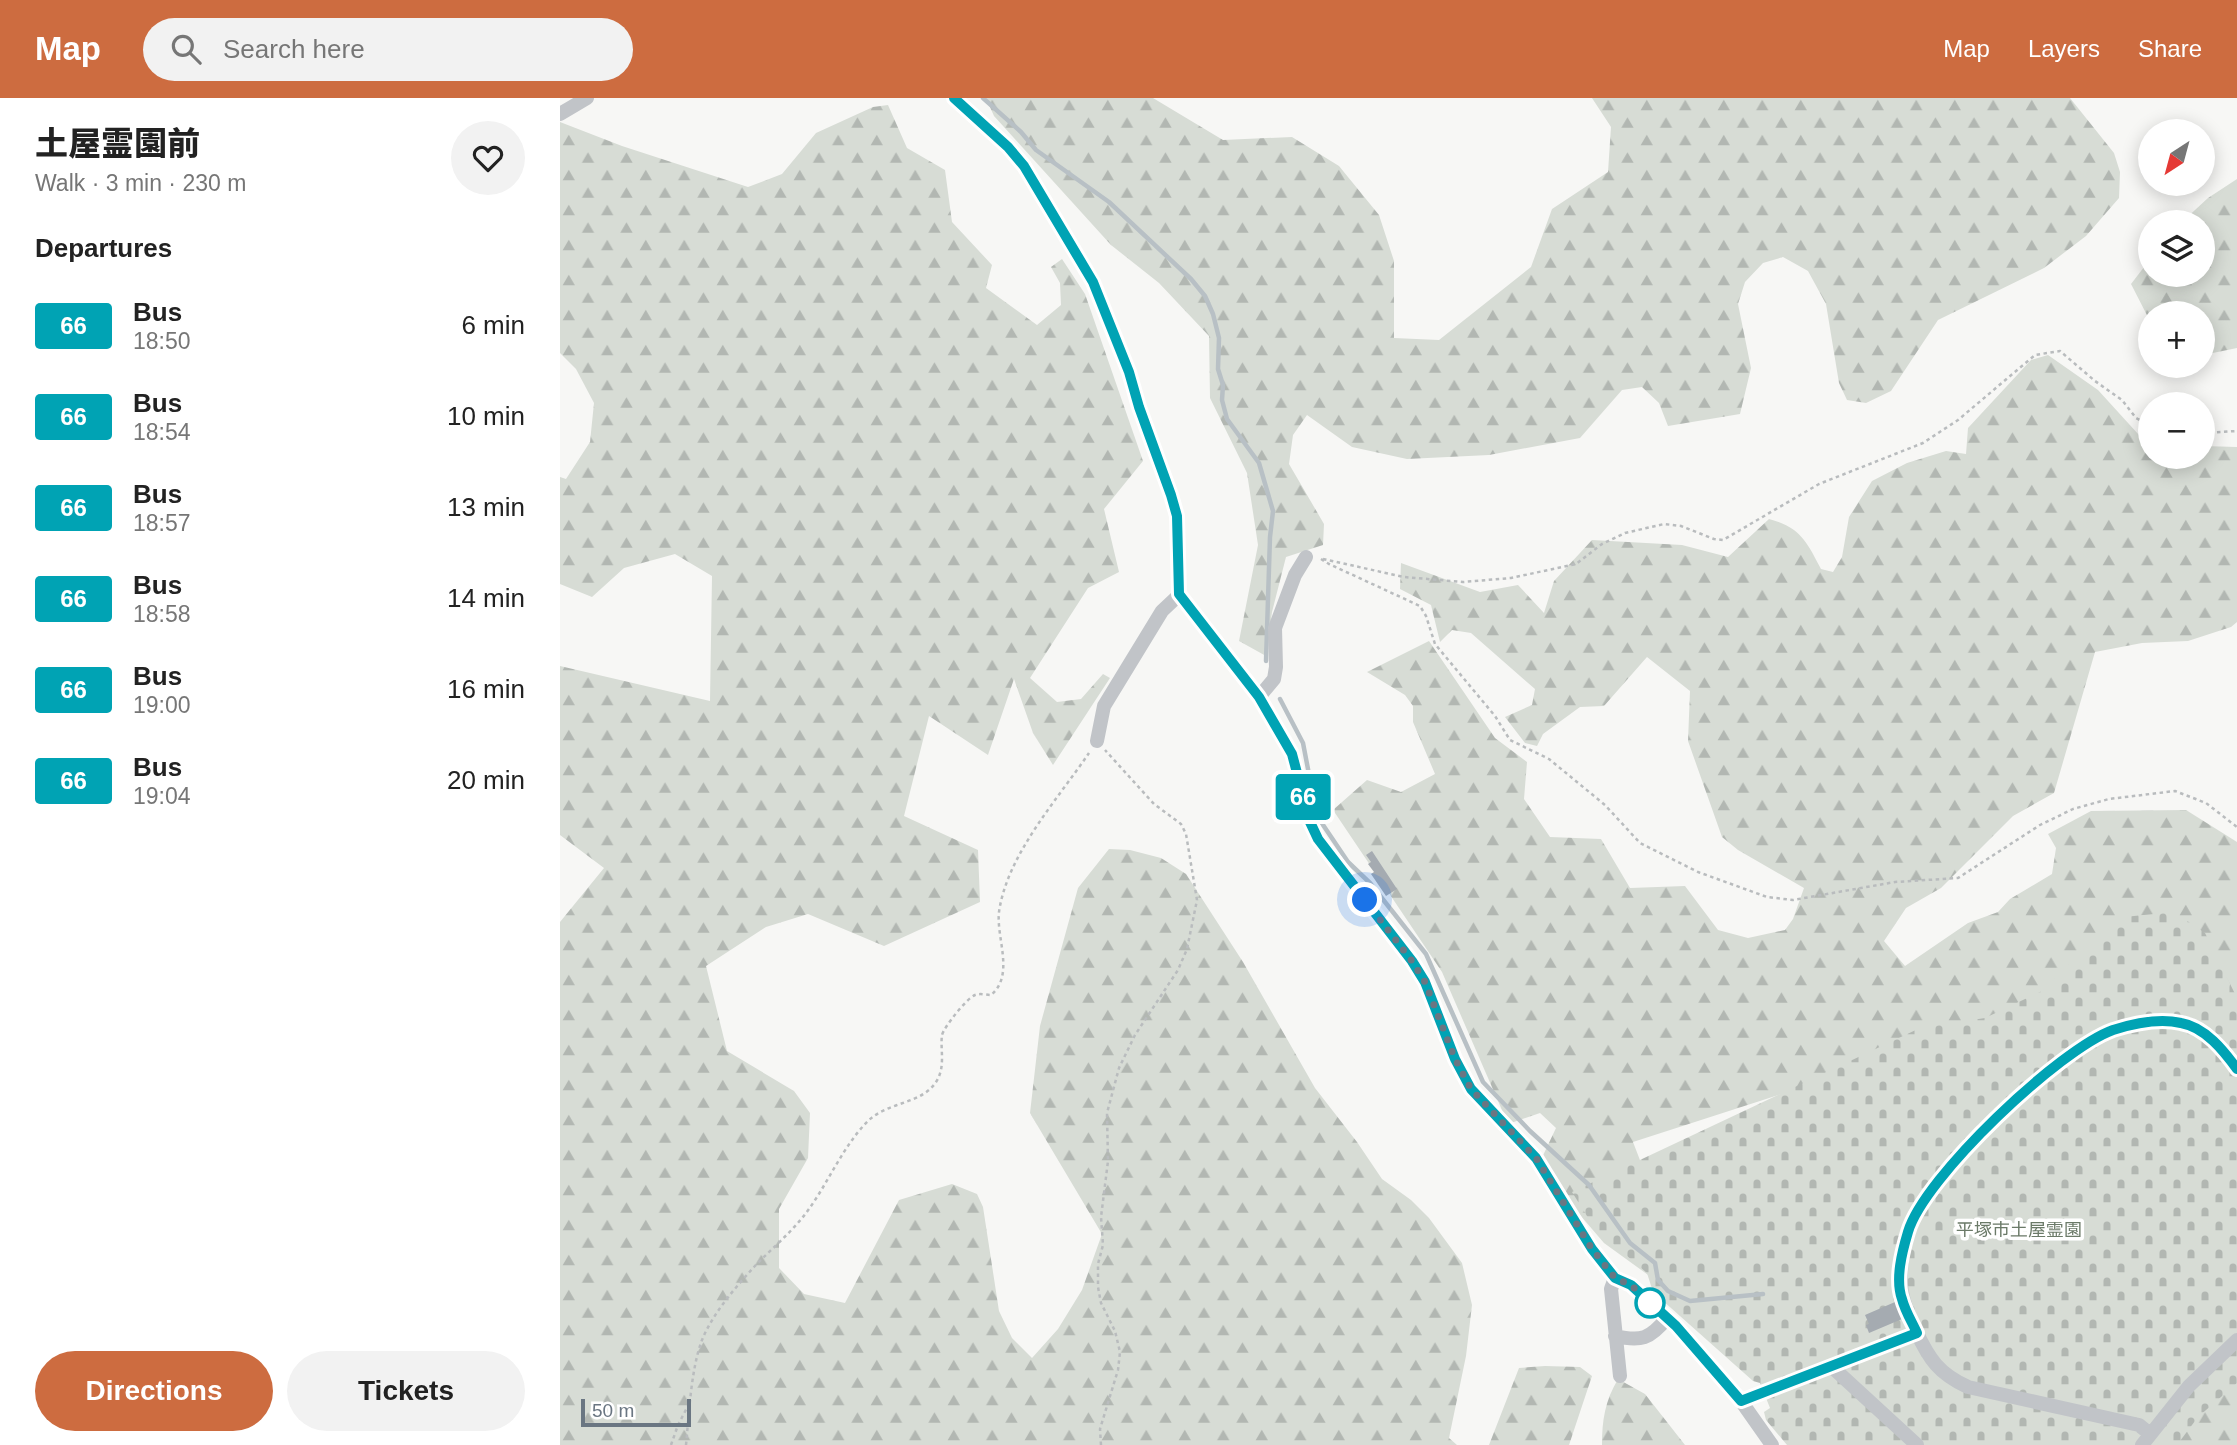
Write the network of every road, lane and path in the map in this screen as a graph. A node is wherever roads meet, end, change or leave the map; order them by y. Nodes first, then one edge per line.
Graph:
1 (587, 98) edge
2 (954, 98) edge
3 (560, 114) edge
4 (2138, 419) edge
5 (2237, 431) edge
6 (2215, 432) edge
7 (1306, 557) joint
8 (1321, 559) junction
9 (1179, 594) junction
10 (1259, 697) junction
11 (1097, 741) junction
12 (2237, 827) edge
13 (2237, 1069) edge
14 (1615, 1278) junction
15 (1667, 1318) junction
16 (1917, 1333) junction
17 (1615, 1336) junction
18 (2237, 1340) edge
19 (1831, 1366) junction
20 (1620, 1376) dead end
21 (691, 1401) junction
22 (1741, 1401) junction
23 (2146, 1439) edge
24 (671, 1445) edge
25 (686, 1445) edge
26 (1101, 1445) edge
27 (1772, 1445) edge
28 (1917, 1445) edge

1 - 3 street
2 - 9 street
4 - 8 path
5 - 6 path
7 - 8 path
7 - 10 street
8 - 12 path
9 - 10 street
9 - 11 street
10 - 14 street
11 - 21 path
11 - 26 path
13 - 16 street
14 - 15 street
14 - 17 street
15 - 17 street
15 - 22 street
16 - 19 street
16 - 23 street
17 - 20 street
18 - 23 street
19 - 22 street
19 - 28 street
21 - 24 path
21 - 25 path
22 - 27 street

